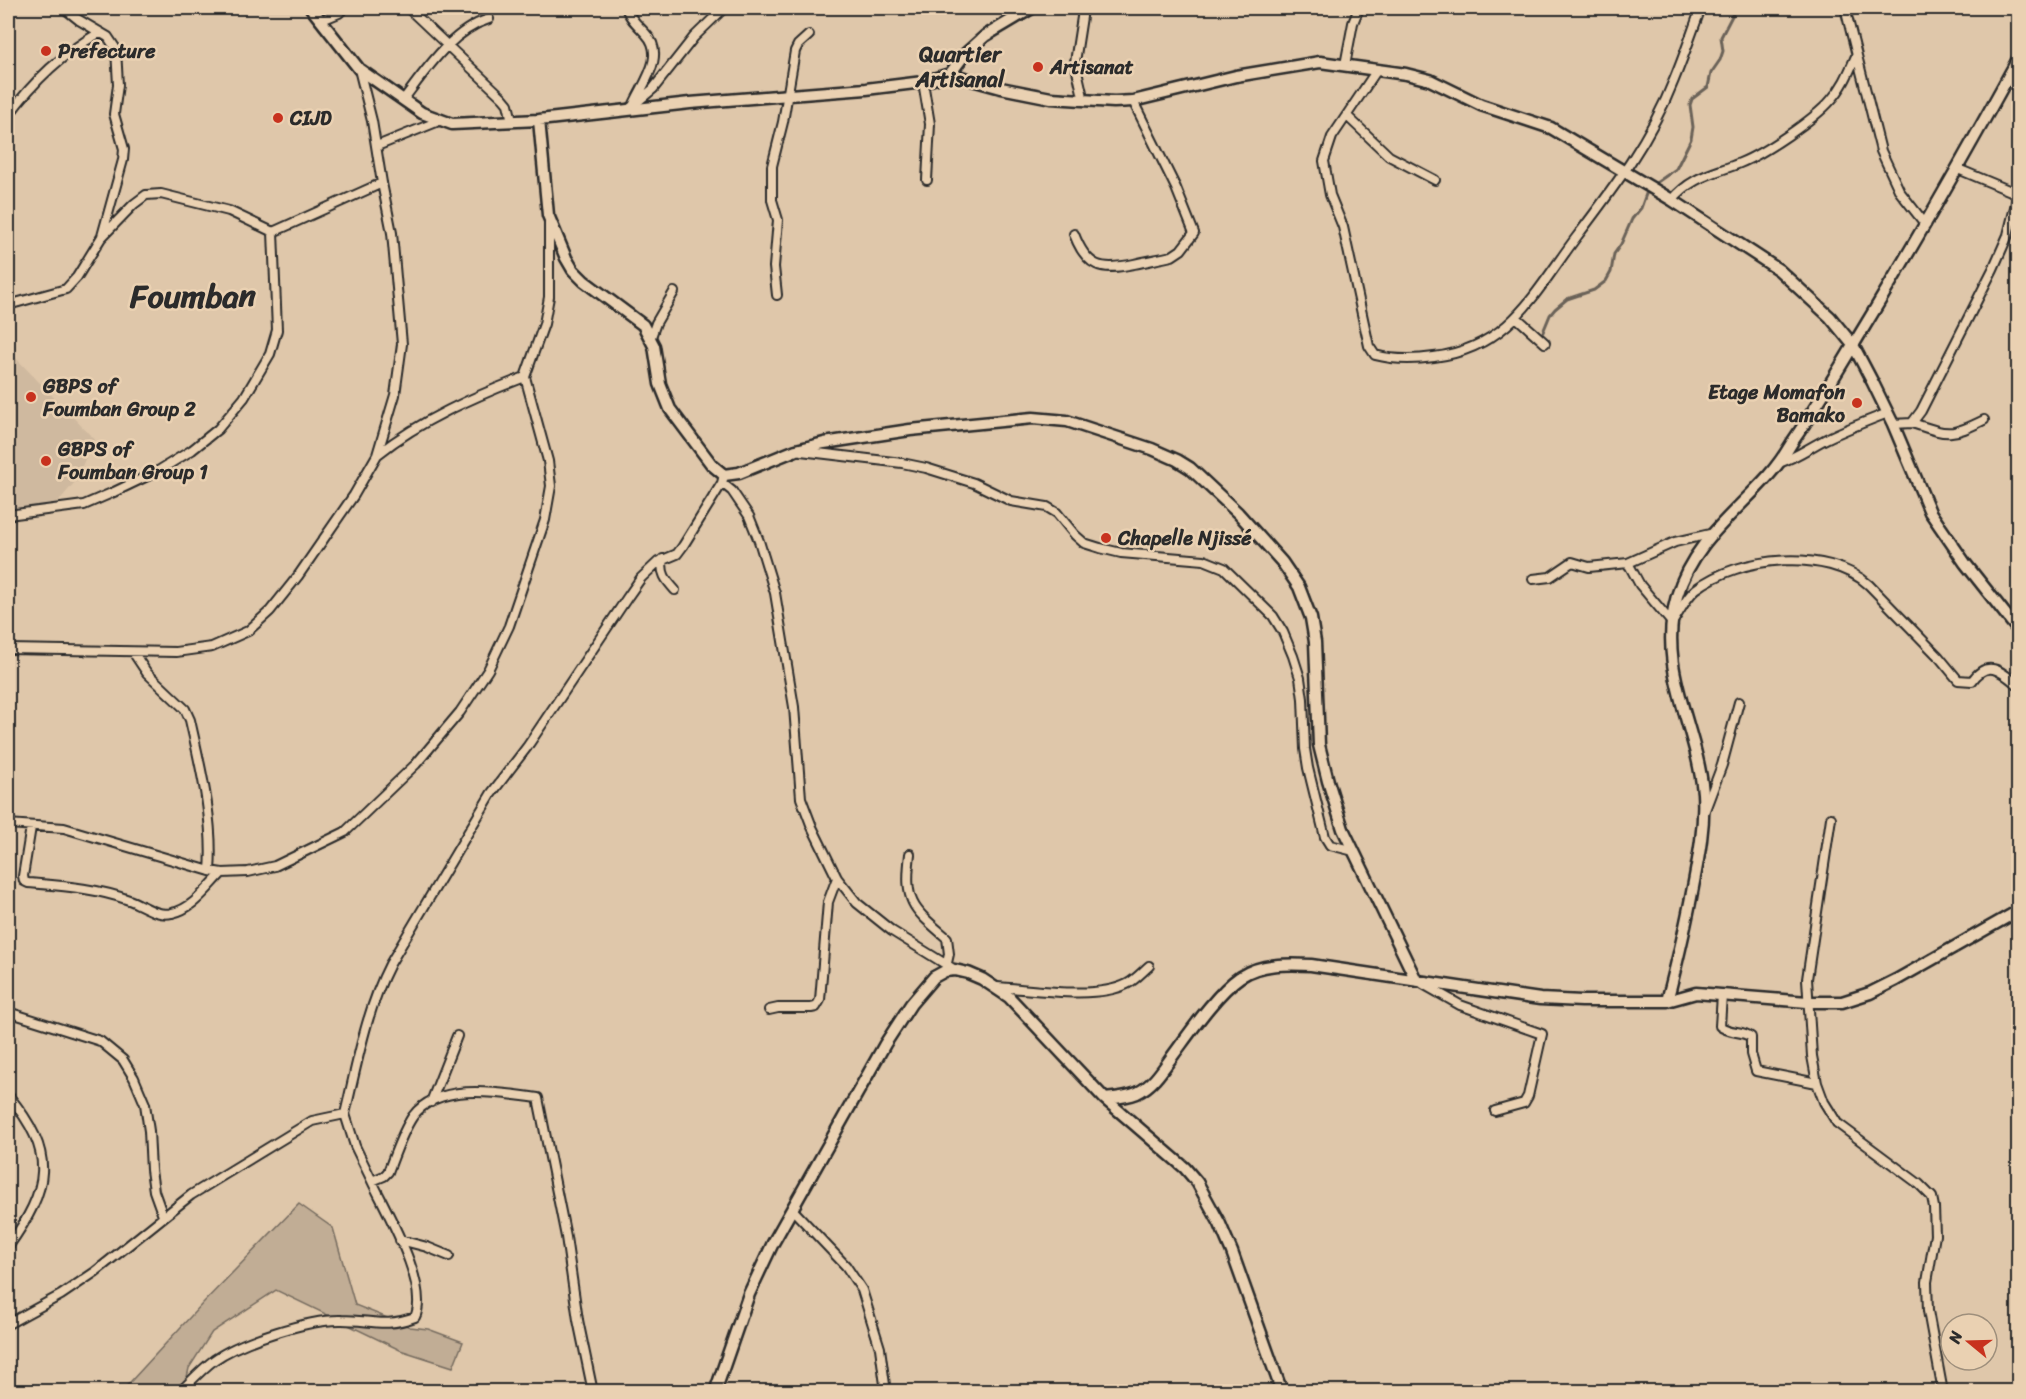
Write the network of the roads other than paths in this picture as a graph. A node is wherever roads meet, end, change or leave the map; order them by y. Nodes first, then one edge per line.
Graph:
1 (64, 8) edge
2 (311, 8) edge
3 (344, 8) edge
4 (408, 8) edge
5 (626, 8) edge
6 (724, 8) edge
7 (1032, 8) edge
8 (1082, 8) edge
9 (1359, 8) edge
10 (1701, 8) edge
11 (1845, 8) edge
12 (489, 19) dead end
13 (322, 20) junction
14 (99, 33) junction
15 (809, 35) dead end
16 (448, 46) junction
17 (1856, 56) junction
18 (2019, 59) edge
19 (1345, 65) junction
20 (359, 69) junction
21 (1377, 70) junction
22 (950, 74) junction
23 (923, 82) junction
24 (787, 94) junction
25 (403, 100) junction
26 (1084, 101) junction
27 (1133, 101) junction
28 (631, 107) junction
29 (8, 116) edge
30 (1347, 116) junction
31 (538, 120) junction
32 (439, 121) junction
33 (512, 121) junction
34 (377, 146) junction
35 (1958, 169) junction
36 (1624, 172) junction
37 (927, 180) dead end
38 (1435, 180) dead end
39 (382, 183) junction
40 (2019, 195) edge
41 (1672, 200) junction
42 (549, 215) junction
43 (1926, 225) junction
44 (273, 232) junction
45 (1074, 234) dead end
46 (101, 238) junction
47 (674, 292) dead end
48 (777, 295) dead end
49 (8, 305) edge
50 (1516, 317) junction
51 (651, 337) junction
52 (1545, 343) dead end
53 (1853, 345) junction
54 (525, 377) junction
55 (1888, 413) junction
56 (1984, 420) dead end
57 (1912, 423) junction
58 (1893, 424) junction
59 (796, 450) junction
60 (377, 455) junction
61 (1779, 463) junction
62 (723, 479) junction
63 (8, 515) edge
64 (1710, 534) junction
65 (663, 559) junction
66 (1628, 563) junction
67 (1533, 579) dead end
68 (675, 590) dead end
69 (1672, 623) junction
70 (2019, 630) edge
71 (8, 649) edge
72 (133, 652) junction
73 (2019, 685) edge
74 (1739, 702) dead end
75 (1704, 814) junction
76 (1831, 818) dead end
77 (8, 824) edge
78 (31, 826) junction
79 (1354, 850) junction
80 (910, 854) dead end
81 (210, 871) junction
82 (222, 873) junction
83 (837, 878) junction
84 (2019, 911) edge
85 (951, 966) junction
86 (1149, 966) dead end
87 (1416, 980) junction
88 (996, 987) junction
89 (1722, 995) junction
90 (1668, 1001) junction
91 (1807, 1002) junction
92 (769, 1010) dead end
93 (8, 1012) edge
94 (457, 1036) dead end
95 (1817, 1083) junction
96 (8, 1095) edge
97 (1105, 1099) junction
98 (431, 1102) junction
99 (1496, 1111) dead end
100 (345, 1114) junction
101 (372, 1181) junction
102 (792, 1209) junction
103 (163, 1216) junction
104 (400, 1240) junction
105 (8, 1247) edge
106 (449, 1256) dead end
107 (8, 1324) edge
108 (180, 1392) edge
109 (593, 1392) edge
110 (715, 1392) edge
111 (886, 1392) edge
112 (1282, 1392) edge
113 (1943, 1392) edge

1 - 14 street
2 - 13 street
3 - 13 street
4 - 16 street
5 - 28 street
6 - 28 street
7 - 22 street
8 - 26 street
9 - 19 street
10 - 36 street
11 - 17 street
12 - 16 street
13 - 20 street
14 - 29 street
14 - 46 street
15 - 24 street
16 - 25 street
16 - 33 street
17 - 41 street
17 - 43 street
18 - 35 street
19 - 21 street
19 - 27 street
20 - 25 street
20 - 34 street
21 - 30 street
21 - 36 street
22 - 23 street
22 - 26 street
23 - 24 street
23 - 37 street
24 - 28 street
24 - 48 street
25 - 32 street
26 - 27 street
27 - 45 street
28 - 31 street
30 - 38 street
30 - 50 street
31 - 33 street
31 - 42 street
32 - 33 street
32 - 34 street
34 - 39 street
35 - 40 street
35 - 43 street
36 - 41 street
36 - 50 street
39 - 44 street
39 - 60 street
40 - 57 street
41 - 53 street
42 - 51 street
42 - 54 street
43 - 53 street
44 - 46 street
44 - 63 street
46 - 49 street
47 - 51 street
50 - 52 street
51 - 62 street
53 - 55 street
53 - 61 street
54 - 60 street
54 - 82 street
55 - 58 street
55 - 61 street
56 - 57 street
57 - 58 street
58 - 70 street
59 - 62 street
59 - 79 street
59 - 79 street
60 - 72 street
61 - 64 street
62 - 65 street
62 - 83 street
64 - 66 street
64 - 69 street
65 - 68 street
65 - 100 street
66 - 67 street
66 - 69 street
69 - 73 street
69 - 75 street
71 - 72 street
72 - 81 street
74 - 75 street
75 - 90 street
76 - 91 street
77 - 78 street
78 - 81 street
78 - 82 street
79 - 87 street
80 - 85 street
81 - 82 street
83 - 85 street
83 - 92 street
84 - 91 street
85 - 88 street
85 - 102 street
86 - 88 street
87 - 90 street
87 - 97 street
87 - 99 street
88 - 97 street
89 - 90 street
89 - 91 street
89 - 95 street
91 - 95 street
93 - 103 street
94 - 98 street
95 - 113 street
96 - 105 street
97 - 112 street
98 - 101 street
98 - 109 street
100 - 101 street
100 - 103 street
101 - 104 street
102 - 110 street
102 - 111 street
103 - 107 street
104 - 106 street
104 - 108 street

